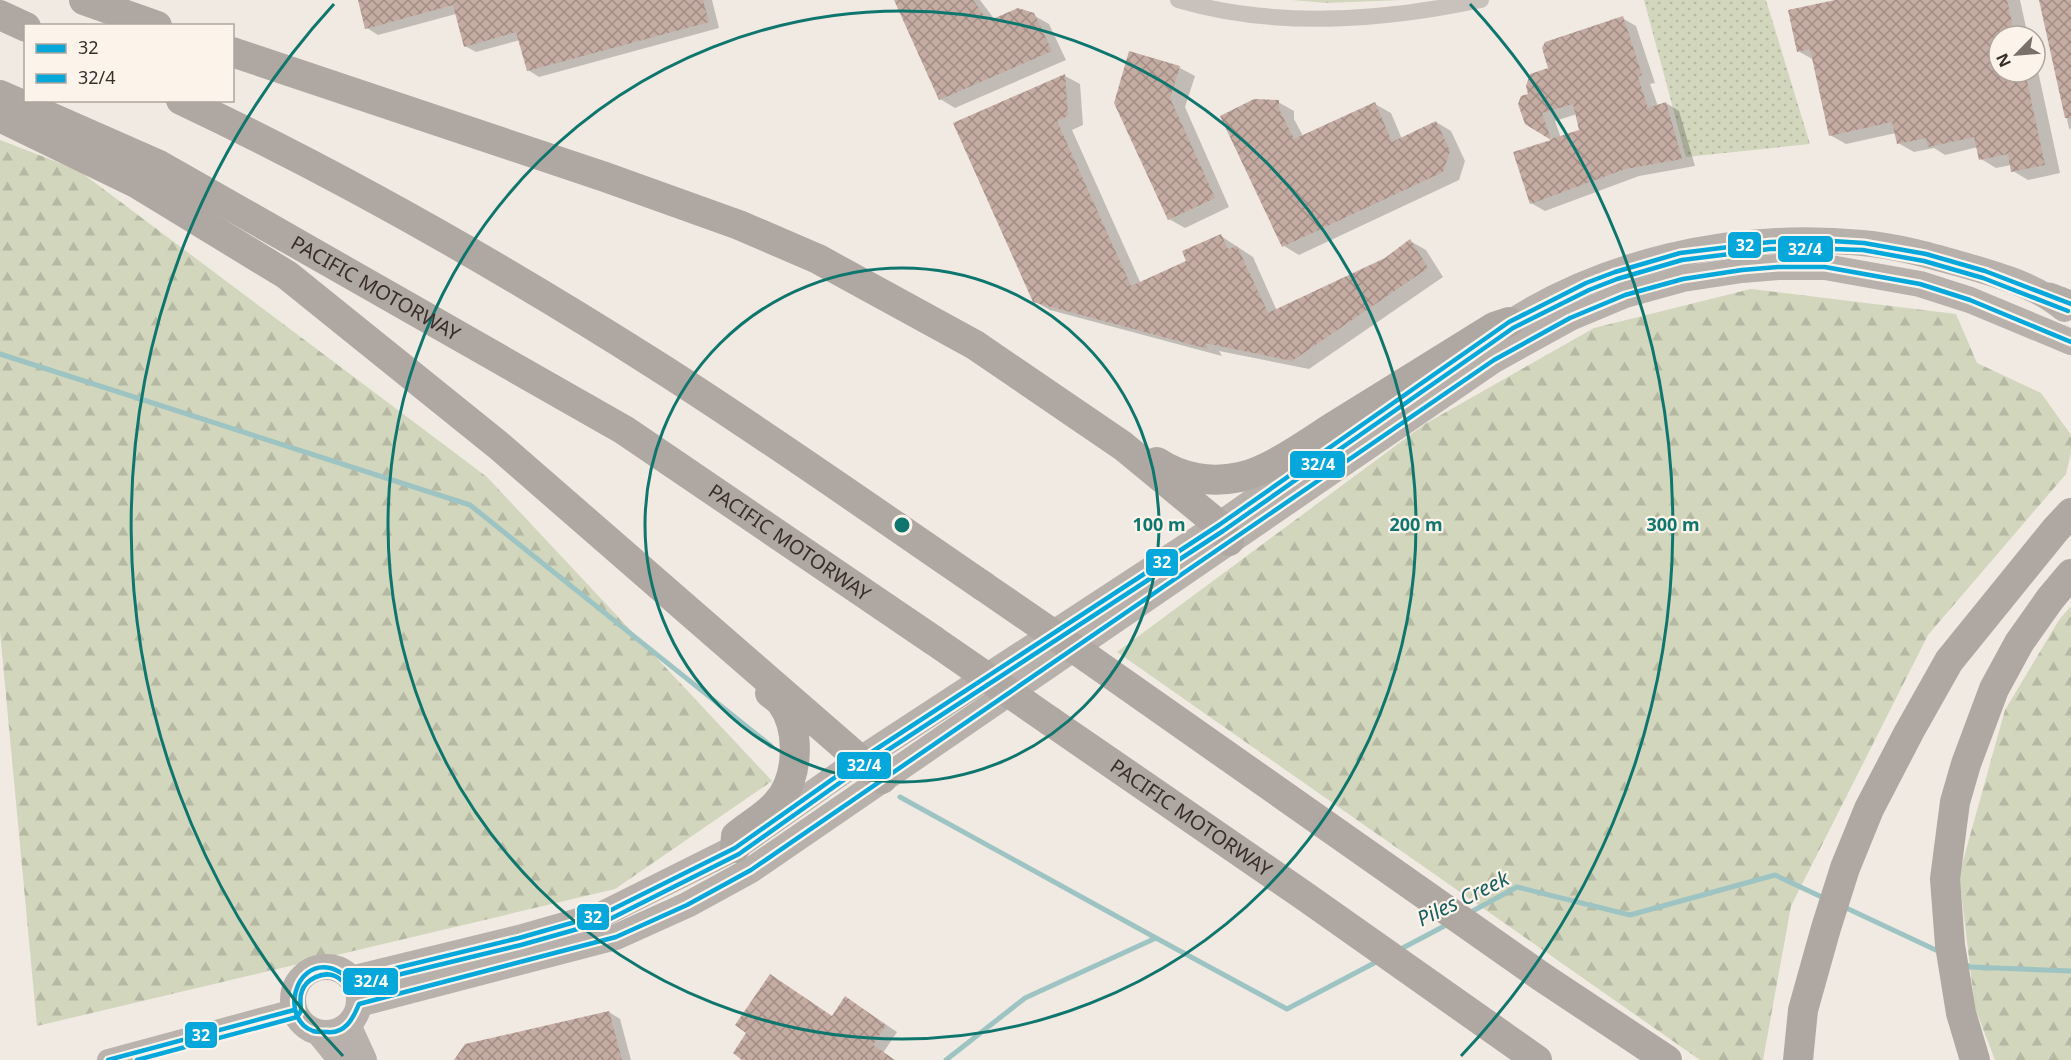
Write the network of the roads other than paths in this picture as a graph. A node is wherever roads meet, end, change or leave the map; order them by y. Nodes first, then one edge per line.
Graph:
1 (84, 0) edge
2 (1178, 0) edge
3 (1481, 0) edge
4 (0, 15) edge
5 (151, 24) edge
6 (24, 26) edge
7 (234, 53) edge
8 (0, 95) edge
9 (185, 102) edge
10 (0, 117) edge
11 (2060, 300) edge
12 (2071, 315) edge
13 (1509, 322) junction
14 (2071, 342) edge
15 (1123, 446) junction
16 (2071, 504) edge
17 (2063, 521) edge
18 (1224, 533) junction
19 (2071, 574) edge
20 (733, 650) junction
21 (871, 769) junction
22 (735, 848) junction
23 (351, 980) junction
24 (294, 1010) junction
25 (353, 1015) junction
26 (319, 1033) junction
27 (108, 1060) edge
28 (341, 1060) edge
29 (364, 1060) edge
30 (1537, 1060) edge
31 (1667, 1060) edge
32 (1798, 1060) edge
33 (1975, 1060) edge

1 - 5 highway
2 - 3 street
4 - 6 highway
7 - 15 highway
8 - 30 highway, PACIFIC MOTORWAY, bridge
9 - 31 highway, bridge
10 - 20 highway
11 - 12 main road
11 - 13 main road
13 - 15 highway
13 - 18 main road
14 - 18 main road
15 - 18 highway
16 - 17 highway
17 - 32 highway
18 - 21 main road
19 - 33 highway
20 - 21 highway
20 - 22 highway
21 - 22 main road
21 - 25 main road
22 - 23 main road
23 - 24 main road
23 - 25 main road
24 - 26 main road
24 - 27 main road
25 - 26 main road
25 - 29 main road
26 - 28 main road

